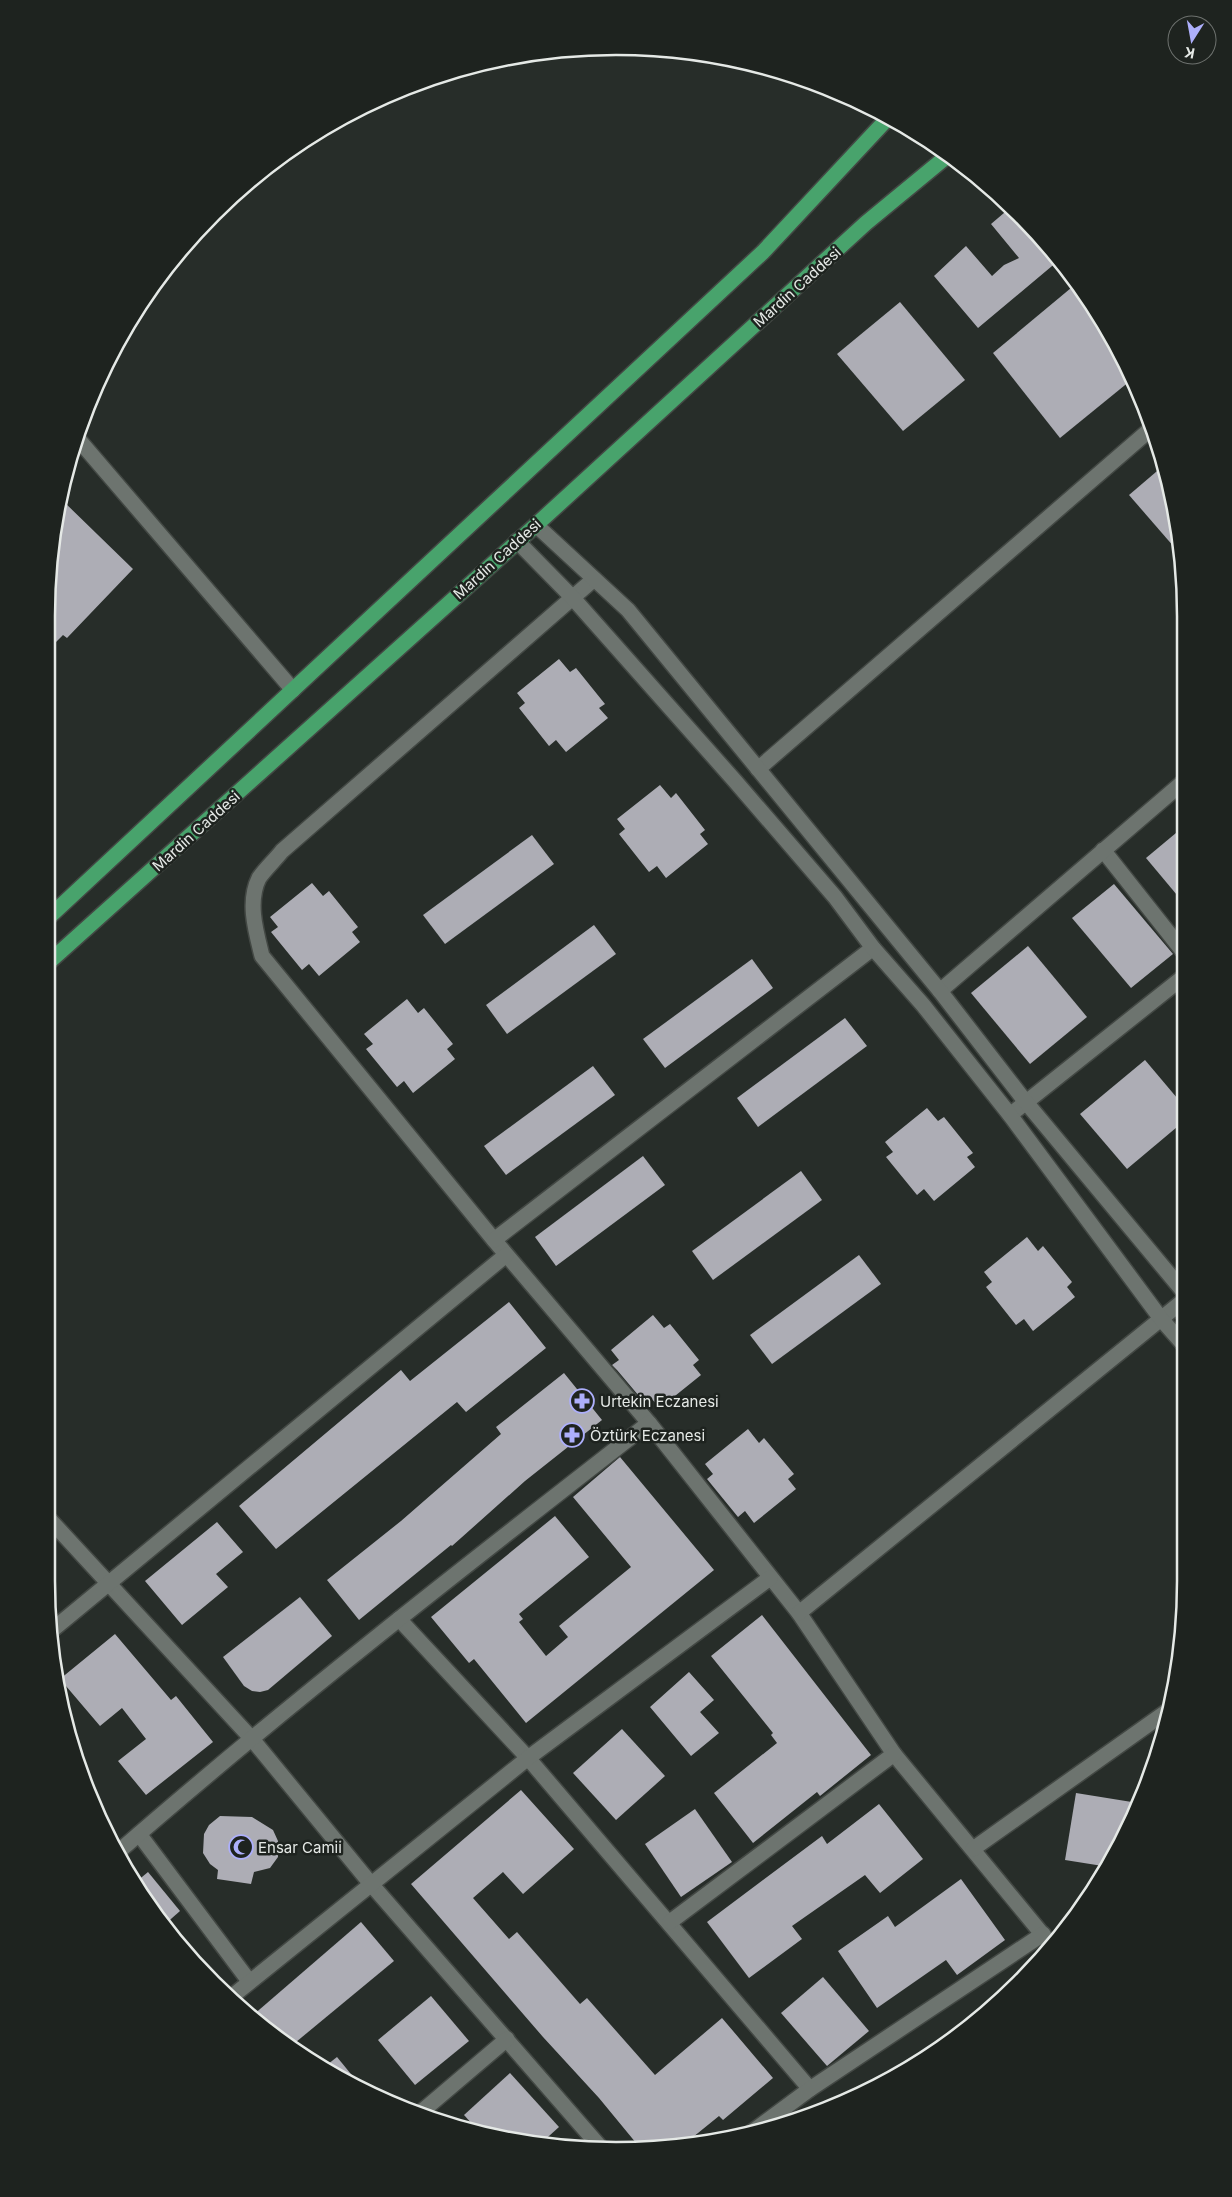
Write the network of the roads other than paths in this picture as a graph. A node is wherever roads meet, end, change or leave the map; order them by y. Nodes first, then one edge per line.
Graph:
1 (883, 123) edge
2 (942, 160) edge
3 (1146, 433) edge
4 (82, 444) edge
5 (536, 525) junction
6 (518, 541) junction
7 (594, 579) junction
8 (572, 598) junction
9 (293, 690) junction
10 (758, 769) junction
11 (1177, 788) edge
12 (1103, 850) junction
13 (55, 911) edge
14 (1177, 944) edge
15 (873, 948) junction
16 (55, 957) edge
17 (1177, 982) edge
18 (940, 990) junction
19 (1025, 1101) junction
20 (1010, 1115) junction
21 (494, 1240) junction
22 (506, 1255) junction
23 (1177, 1284) edge
24 (1177, 1307) edge
25 (1162, 1320) junction
26 (1177, 1337) edge
27 (649, 1423) junction
28 (55, 1525) edge
29 (770, 1578) junction
30 (108, 1584) junction
31 (799, 1613) junction
32 (399, 1619) junction
33 (57, 1626) edge
34 (1160, 1716) edge
35 (252, 1739) junction
36 (894, 1754) junction
37 (528, 1758) junction
38 (139, 1834) junction
39 (123, 1847) edge
40 (973, 1849) junction
41 (371, 1884) junction
42 (670, 1922) junction
43 (1047, 1940) edge
44 (249, 1981) junction
45 (235, 1993) edge
46 (507, 2039) junction
47 (810, 2089) junction
48 (426, 2108) edge
49 (766, 2121) edge
50 (595, 2141) edge

1 - 9 highway
2 - 5 highway, Mardin Caddesi
3 - 10 street
4 - 9 street
5 - 6 highway, Mardin Caddesi
5 - 7 street
6 - 8 street
6 - 16 highway, Mardin Caddesi
7 - 8 street
7 - 10 street
8 - 15 street
8 - 21 street
9 - 13 highway
10 - 18 street
11 - 12 street
12 - 14 street
12 - 18 street
15 - 20 street
15 - 21 street
17 - 19 street
18 - 19 street
19 - 20 street
19 - 23 street
20 - 25 street
21 - 22 street
22 - 27 street
22 - 30 street
24 - 25 street
25 - 26 street
25 - 31 street
27 - 29 street
27 - 32 street
28 - 30 street
29 - 31 street
29 - 37 street
30 - 33 street
30 - 35 street
31 - 36 street
32 - 35 street
32 - 37 street
34 - 40 street
35 - 38 street
35 - 41 street
36 - 40 street
36 - 42 street
37 - 41 street
37 - 42 street
38 - 39 street
38 - 44 street
40 - 43 street
41 - 44 street
41 - 46 street
42 - 47 street
43 - 47 street
44 - 45 street
46 - 48 street
46 - 50 street
47 - 49 street

